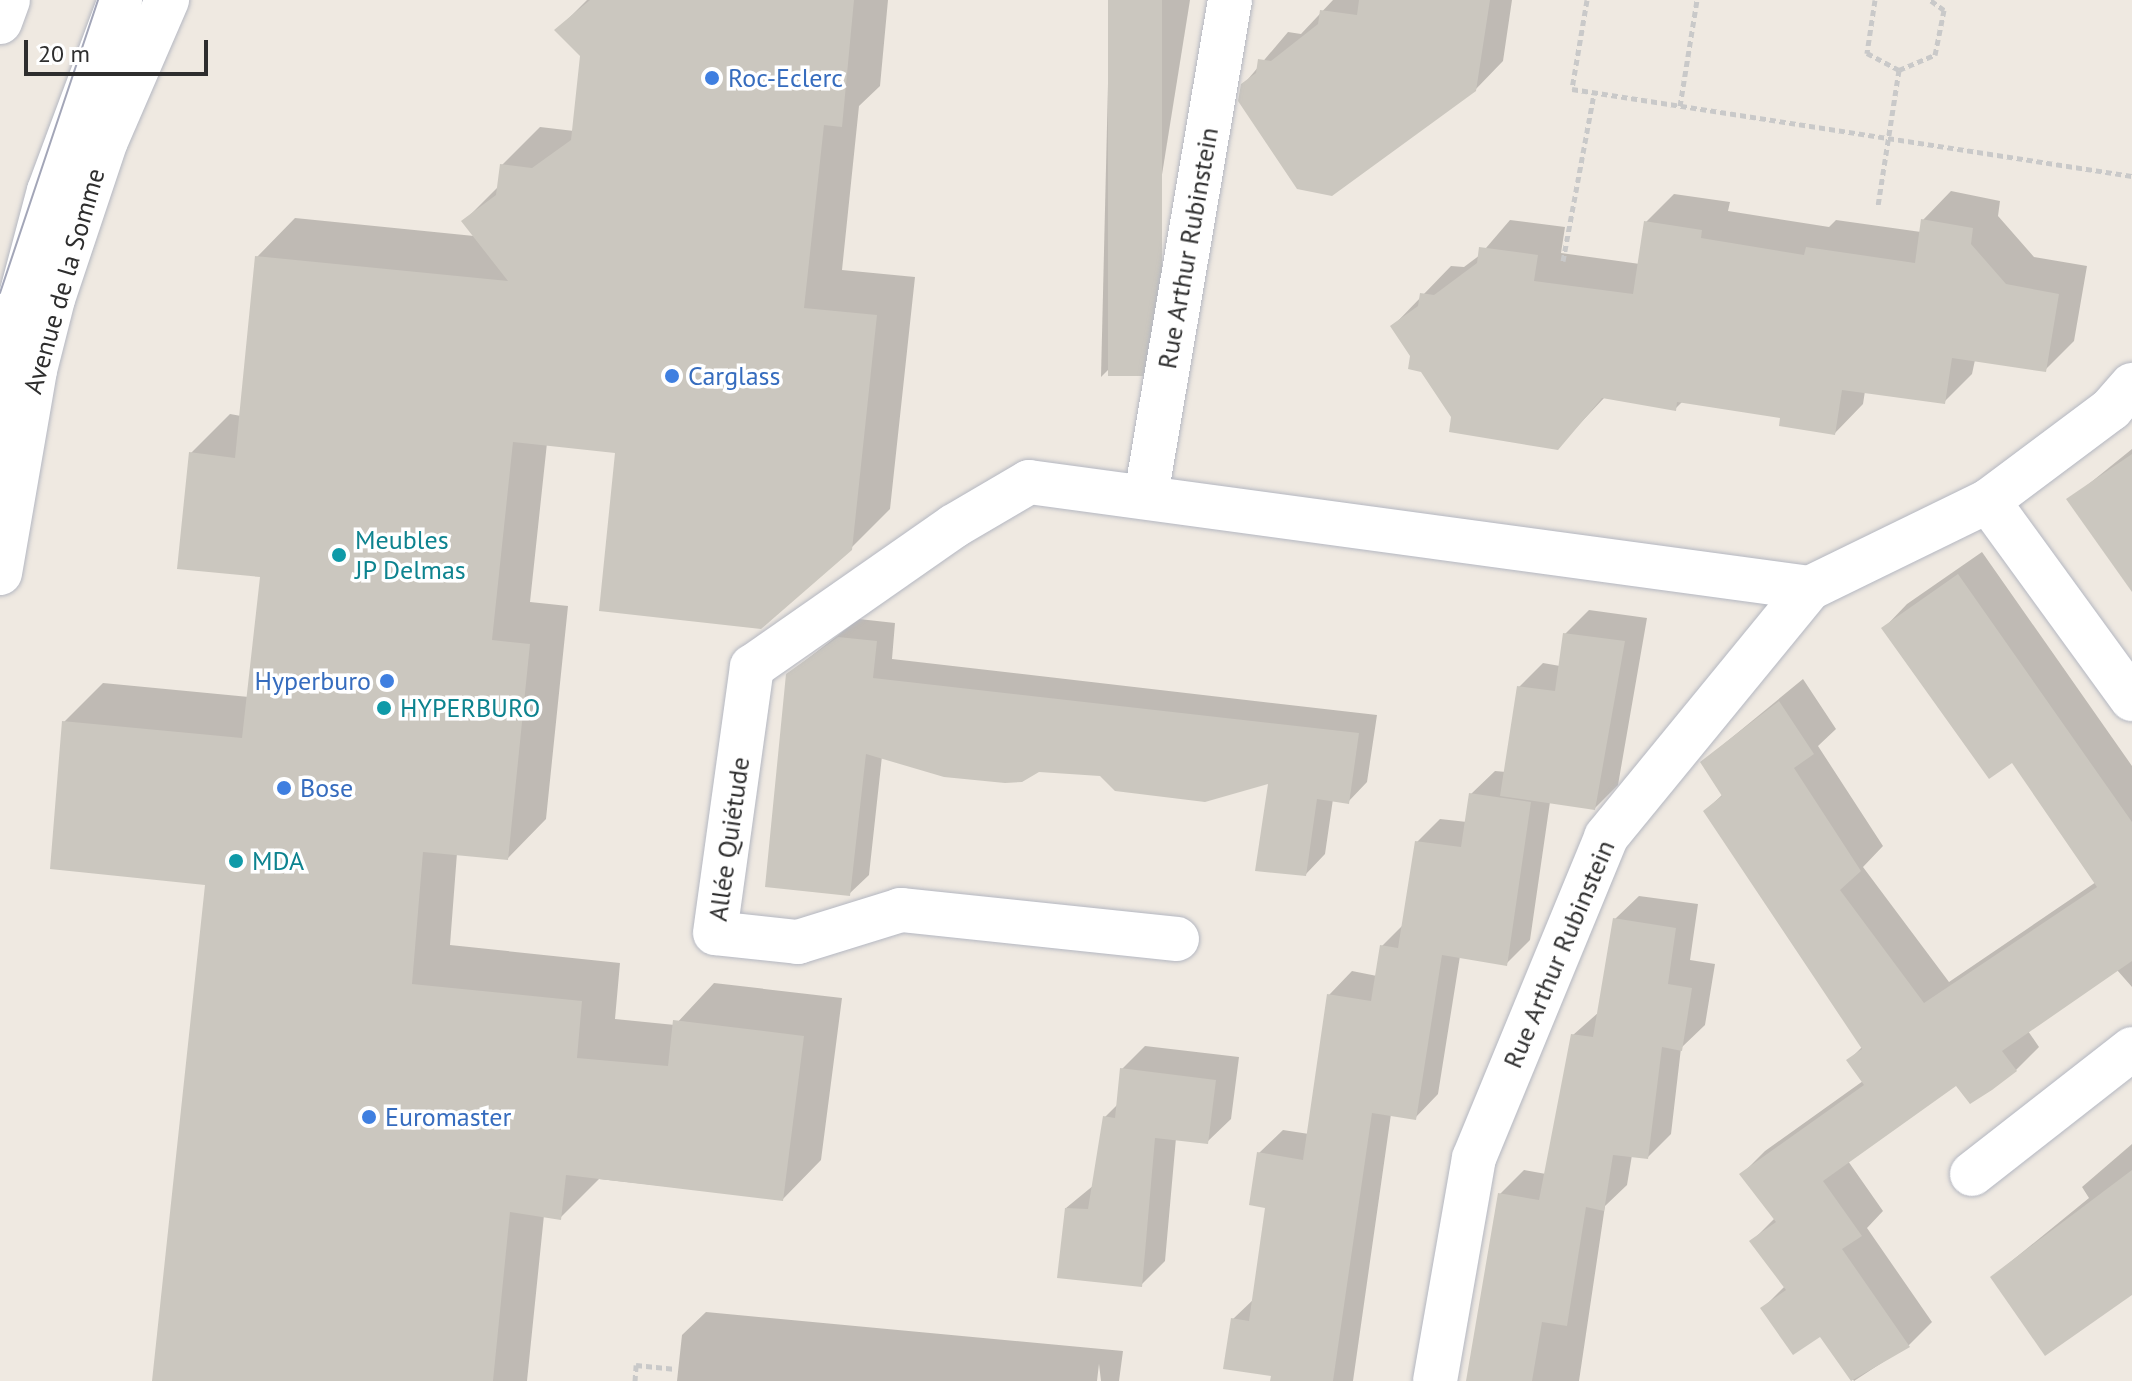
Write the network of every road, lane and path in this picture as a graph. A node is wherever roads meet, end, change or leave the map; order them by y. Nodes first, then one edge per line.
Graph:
1 (8, 0) edge
2 (120, 0) edge
3 (167, 0) edge
4 (1230, 0) edge
5 (1587, 0) edge
6 (1697, 0) edge
7 (1875, 0) edge
8 (1930, 0) edge
9 (0, 22) edge
10 (1899, 70) junction
11 (1594, 93) junction
12 (1680, 106) junction
13 (1890, 139) junction
14 (2132, 176) edge
15 (1878, 205) dead end
16 (1563, 261) dead end
17 (2132, 385) edge
18 (18, 456) junction
19 (1146, 496) junction
20 (1988, 501) junction
21 (0, 573) edge
22 (1810, 588) junction
23 (2132, 699) edge
24 (1177, 939) dead end
25 (2132, 1049) edge
26 (1972, 1174) dead end
27 (676, 1369) dead end
28 (635, 1381) edge
29 (1435, 1381) edge

1 - 9 street
2 - 18 street
3 - 18 street, Avenue de la Somme
4 - 19 street, Rue Arthur Rubinstein
5 - 11 path
6 - 12 path
7 - 10 path
8 - 10 path
10 - 13 path
11 - 12 path
11 - 16 path
12 - 13 path
13 - 14 path
13 - 15 path
17 - 20 street, Rue Arthur Rubinstein
18 - 21 street, Avenue de la Somme
19 - 22 street
19 - 24 street, Allée Quiétude
20 - 22 street, Rue Arthur Rubinstein
20 - 23 street
22 - 29 street, Rue Arthur Rubinstein
25 - 26 street
27 - 28 path

